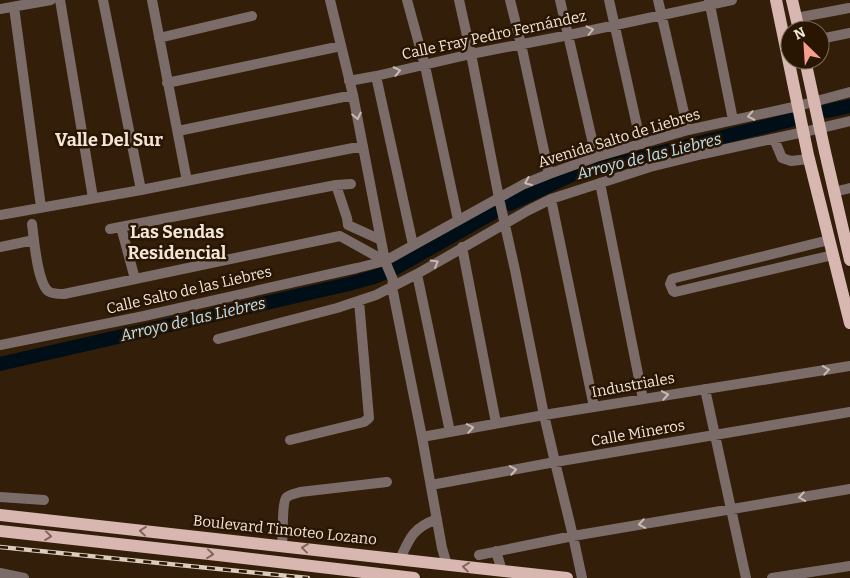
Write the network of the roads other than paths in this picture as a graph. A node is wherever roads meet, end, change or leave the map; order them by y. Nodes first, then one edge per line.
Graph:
1 (51, 0) edge
2 (60, 0) edge
3 (103, 0) edge
4 (152, 0) edge
5 (330, 0) edge
6 (407, 0) edge
7 (459, 0) edge
8 (510, 0) edge
9 (560, 0) edge
10 (609, 0) edge
11 (658, 0) edge
12 (732, 0) edge
13 (776, 0) edge
14 (792, 0) edge
15 (709, 3) edge
16 (14, 7) junction
17 (849, 8) edge
18 (0, 9) edge
19 (252, 16) dead end
20 (662, 16) junction
21 (796, 20) edge
22 (810, 20) edge
23 (614, 25) junction
24 (850, 34) edge
25 (569, 35) junction
26 (830, 37) edge
27 (158, 38) junction
28 (521, 44) junction
29 (341, 46) junction
30 (471, 54) junction
31 (424, 66) junction
32 (808, 70) edge
33 (376, 76) junction
34 (349, 80) junction
35 (168, 83) junction
36 (850, 92) edge
37 (353, 96) junction
38 (815, 104) junction
39 (799, 109) junction
40 (733, 120) junction
41 (850, 121) edge
42 (820, 126) junction
43 (803, 129) junction
44 (688, 130) junction
45 (178, 131) junction
46 (774, 139) junction
47 (641, 144) junction
48 (363, 146) junction
49 (596, 157) junction
50 (809, 159) junction
51 (549, 174) junction
52 (187, 180) junction
53 (600, 183) junction
54 (352, 184) dead end
55 (336, 185) junction
56 (850, 188) edge
57 (141, 190) junction
58 (834, 192) junction
59 (93, 198) junction
60 (551, 199) junction
61 (500, 200) junction
62 (41, 207) junction
63 (0, 215) edge
64 (458, 220) junction
65 (505, 221) junction
66 (32, 224) dead end
67 (348, 225) junction
68 (340, 236) junction
69 (34, 240) junction
70 (381, 240) junction
71 (829, 240) junction
72 (413, 245) junction
73 (0, 246) edge
74 (462, 247) junction
75 (833, 255) junction
76 (850, 260) edge
77 (386, 263) junction
78 (417, 274) junction
79 (135, 279) junction
80 (392, 284) junction
81 (360, 301) junction
82 (850, 323) edge
83 (218, 338) dead end
84 (0, 345) edge
85 (850, 366) edge
86 (705, 389) junction
87 (643, 399) junction
88 (594, 407) junction
89 (850, 412) edge
90 (544, 415) junction
91 (496, 423) junction
92 (450, 432) junction
93 (715, 435) junction
94 (422, 437) junction
95 (290, 440) dead end
96 (554, 462) junction
97 (387, 482) dead end
98 (431, 485) junction
99 (850, 489) edge
100 (0, 498) edge
101 (44, 500) dead end
102 (732, 509) junction
103 (0, 515) edge
104 (437, 519) junction
105 (0, 531) edge
106 (573, 536) junction
107 (282, 546) junction
108 (496, 551) junction
109 (479, 554) dead end
110 (400, 559) junction
111 (447, 565) junction
112 (850, 566) edge
113 (502, 571) junction
114 (0, 573) edge
115 (24, 578) edge
116 (414, 578) edge
117 (567, 578) edge
118 (582, 578) edge
119 (746, 578) edge
120 (772, 578) edge

1 - 16 street
2 - 59 street
3 - 57 street
4 - 27 street
5 - 29 street
6 - 31 street
7 - 30 street
8 - 28 street
9 - 25 street
10 - 23 street
11 - 20 street
12 - 15 street, Calle Fray Pedro Fernández
13 - 39 main road
14 - 21 main road
15 - 20 street, Calle Fray Pedro Fernández
15 - 40 street
16 - 18 street
16 - 62 street
17 - 22 street
19 - 27 street
20 - 23 street, Calle Fray Pedro Fernández
20 - 44 street
25 -> 23 street, Calle Fray Pedro Fernández
23 - 47 street
24 - 26 street
25 - 28 street, Calle Fray Pedro Fernández
25 - 49 street
27 - 35 street
28 - 30 street, Calle Fray Pedro Fernández
28 - 51 street
29 - 34 street
29 - 35 street
30 - 31 street, Calle Fray Pedro Fernández
30 - 61 street
33 -> 31 street, Calle Fray Pedro Fernández
31 - 64 street
32 - 38 main road
33 - 34 street, Calle Fray Pedro Fernández
33 - 72 street
34 - 37 street
35 - 45 street
36 - 38 street, Avenida Salto de Liebres
37 - 45 street
37 -> 48 street
38 - 39 street, Avenida Salto de Liebres
38 - 42 main road
39 -> 40 street, Avenida Salto de Liebres
39 - 43 main road
40 - 44 street, Avenida Salto de Liebres
41 - 42 street
42 - 43 street
42 - 58 main road
43 - 46 street
43 - 50 main road
44 - 47 street, Avenida Salto de Liebres
45 - 52 street
46 - 50 street
46 - 53 street
47 - 49 street, Avenida Salto de Liebres
48 - 52 street
48 - 70 street
49 - 51 street, Avenida Salto de Liebres
50 - 71 main road
51 -> 61 street, Avenida Salto de Liebres
52 - 57 street
53 - 60 street
53 - 87 street
54 - 55 street
55 - 67 street
55 - 79 street
56 - 58 street
57 - 59 street
58 - 76 main road
59 - 62 street
60 - 65 street
60 - 88 street
61 - 64 street, Avenida Salto de Liebres
61 - 65 street
62 - 63 street
64 - 72 street, Avenida Salto de Liebres
65 - 74 street
65 - 90 street
66 - 69 street
67 - 68 street
67 - 70 street
68 - 77 street
68 - 79 street
69 - 73 street
69 - 79 street
70 - 77 street
71 - 75 main road
71 - 75 street
72 - 77 street, Avenida Salto de Liebres
78 -> 74 street
74 - 91 street
75 - 82 main road
77 - 80 street
77 - 84 street, Calle Salto de las Liebres
78 - 80 street
78 - 92 street
80 - 81 street
80 - 94 street
81 - 83 street
81 - 95 street
86 -> 85 street, Industriales
87 -> 86 street, Industriales
86 - 93 street
87 - 88 street, Industriales
88 - 90 street, Industriales
89 - 93 street, Calle Mineros
90 - 91 street, Industriales
90 - 96 street
92 -> 91 street, Industriales
92 - 94 street, Industriales
93 - 96 street, Calle Mineros
93 - 102 street
94 - 98 street
98 -> 96 street, Calle Mineros
96 - 106 street
97 - 107 street
98 - 104 street
99 -> 102 street
100 - 101 street
102 -> 106 street
102 - 119 street
107 -> 103 main road, Boulevard Timoteo Lozano
104 - 110 street
104 - 111 street
105 -> 116 main road, Boulevard Timoteo Lozano
106 - 108 street
106 - 118 street
110 -> 107 main road, Boulevard Timoteo Lozano
108 - 109 street
108 - 113 street
110 - 111 main road, Boulevard Timoteo Lozano
113 -> 111 main road, Boulevard Timoteo Lozano
112 - 120 street
113 - 117 main road, Boulevard Timoteo Lozano
114 - 115 street

